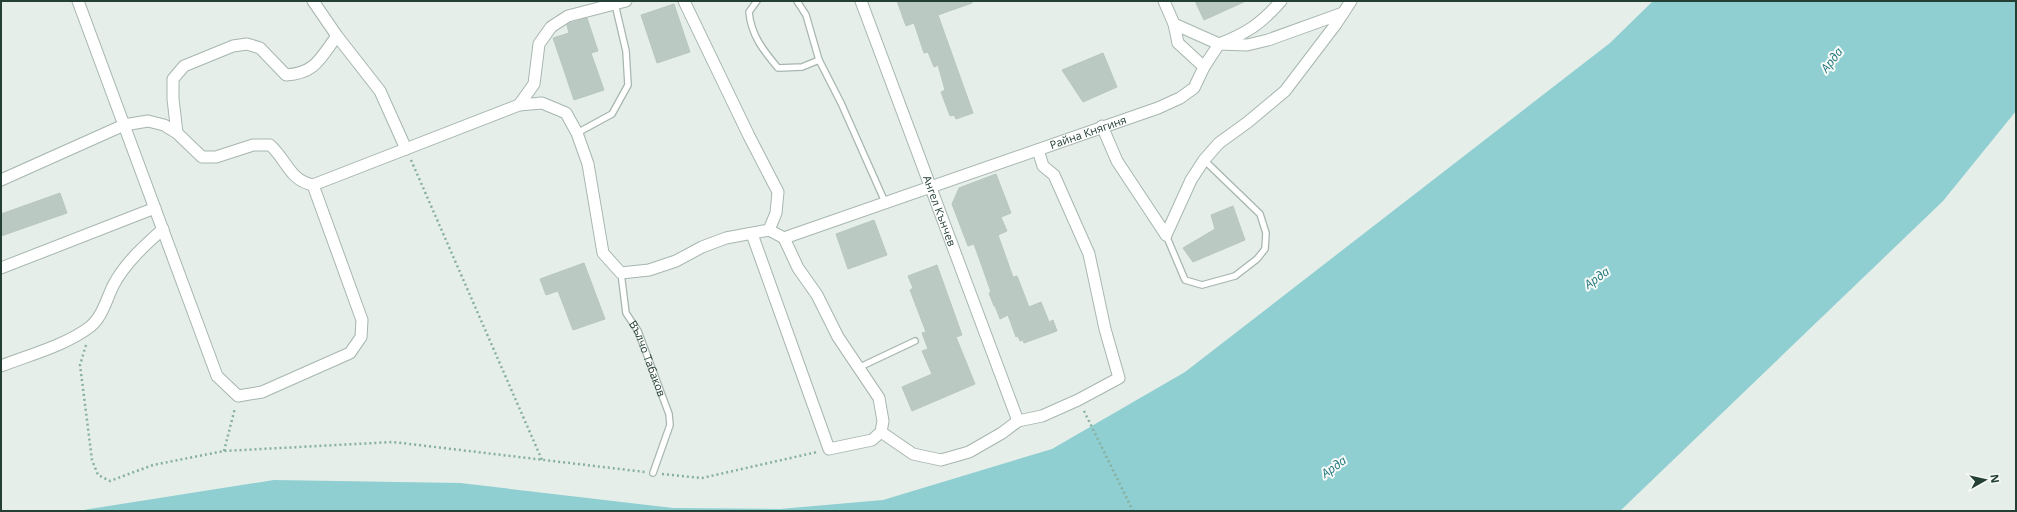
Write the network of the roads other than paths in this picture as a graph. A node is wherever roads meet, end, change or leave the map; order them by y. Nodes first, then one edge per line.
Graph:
1 (78, 1) edge
2 (313, 1) edge
3 (626, 1) edge
4 (684, 1) edge
5 (757, 1) edge
6 (797, 1) edge
7 (861, 1) edge
8 (1164, 1) edge
9 (1281, 1) edge
10 (1351, 1) edge
11 (614, 4) junction
12 (1343, 13) junction
13 (1174, 24) junction
14 (337, 36) junction
15 (1219, 44) junction
16 (819, 60) junction
17 (1204, 67) junction
18 (519, 105) junction
19 (124, 125) junction
20 (1102, 126) junction
21 (177, 133) junction
22 (577, 133) junction
23 (406, 149) junction
24 (1038, 150) junction
25 (1204, 160) junction
26 (1, 180) edge
27 (313, 185) junction
28 (931, 186) junction
29 (885, 202) junction
30 (155, 208) junction
31 (163, 229) junction
32 (768, 230) junction
33 (752, 234) junction
34 (1166, 235) junction
35 (784, 238) junction
36 (1, 268) edge
37 (621, 273) junction
38 (915, 341) dead end
39 (1, 366) edge
40 (860, 367) junction
41 (1018, 421) junction
42 (881, 432) junction
43 (653, 473) road end

1 - 19 street
2 - 14 street
3 - 11 street
4 - 32 street
5 - 16 lane
6 - 16 lane
7 - 28 street, Ангел Кънчев
8 - 13 street
9 - 15 street
10 - 12 street
11 - 18 street
11 - 22 lane
12 - 15 street
12 - 25 street
13 - 15 street
13 - 17 street
14 - 21 street
14 - 23 street
15 - 17 street, Райна Княгиня
16 - 29 lane
17 - 20 street, Райна Княгиня
18 - 22 street
18 - 23 street
19 - 21 street
19 - 26 street
19 - 30 street
20 - 24 street, Райна Княгиня
20 - 34 street
21 - 27 street
22 - 37 street
23 - 27 street
24 - 28 street, Райна Княгиня
24 - 41 street
25 - 34 street
25 - 34 lane
27 - 31 street
28 - 29 street, Райна Княгиня
28 - 41 street, Ангел Кънчев
29 - 35 street, Райна Княгиня
30 - 31 street
30 - 36 street
31 - 39 street
32 - 33 street
32 - 35 street
33 - 37 street
33 - 42 street
35 - 40 street
37 - 43 lane, Вълчо Табаков
38 - 40 lane
40 - 42 street
41 - 42 street

